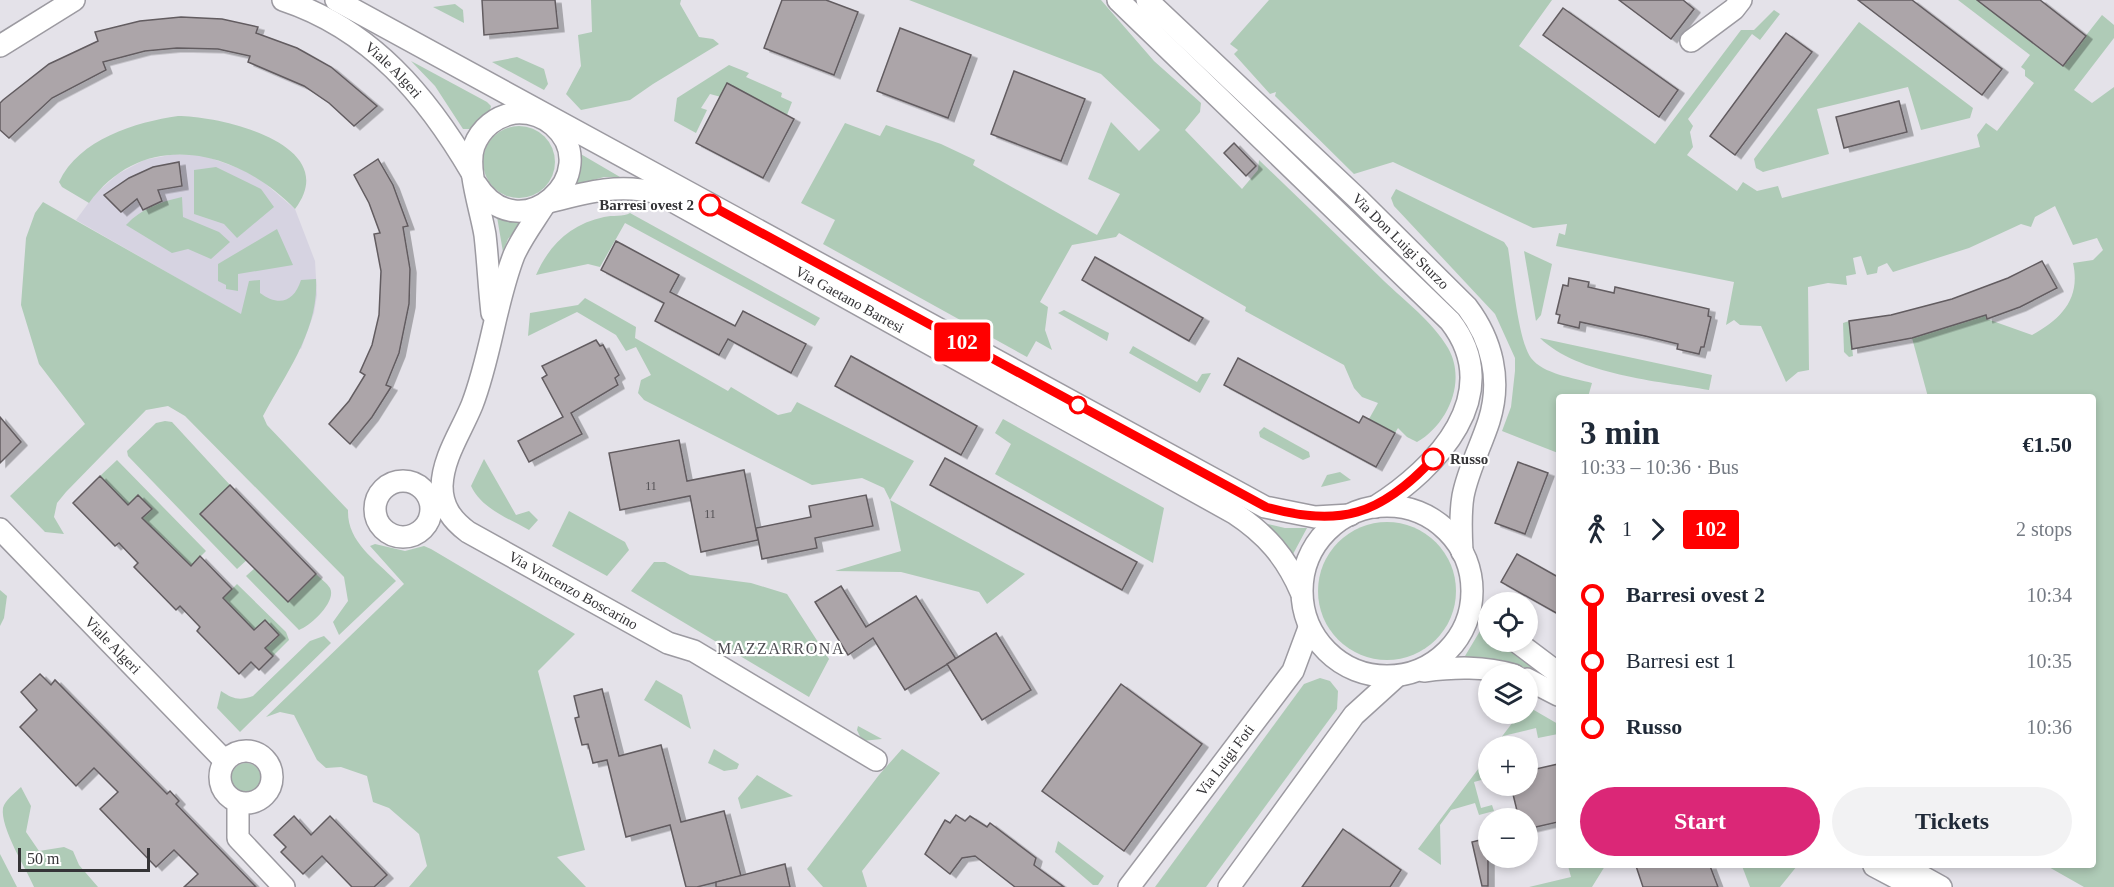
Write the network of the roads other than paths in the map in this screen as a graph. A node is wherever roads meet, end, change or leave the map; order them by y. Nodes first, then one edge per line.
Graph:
1 (74, 0) edge
2 (283, 0) edge
3 (336, 0) edge
4 (1118, 0) edge
5 (1147, 0) edge
6 (1740, 0) edge
7 (1691, 41) dead end
8 (0, 46) edge
9 (552, 122) junction
10 (474, 179) junction
11 (547, 203) junction
12 (493, 325) junction
13 (447, 459) junction
14 (416, 483) junction
15 (1375, 507) junction
16 (1350, 514) junction
17 (430, 517) junction
18 (452, 520) junction
19 (0, 529) edge
20 (1462, 552) junction
21 (1471, 577) junction
22 (1301, 592) junction
23 (1480, 592) edge
24 (1310, 628) junction
25 (1530, 652) edge
26 (1478, 668) edge
27 (1556, 671) edge
28 (1404, 674) junction
29 (1538, 685) edge
30 (1556, 694) edge
31 (876, 760) dead end
32 (225, 761) junction
33 (238, 802) junction
34 (1878, 868) edge
35 (1907, 868) edge
36 (284, 887) edge
37 (1129, 887) edge
38 (1229, 887) edge
39 (1914, 887) edge
40 (1941, 887) edge

1 - 8 street
2 - 10 street, Viale Algeri
3 - 9 street, Viale Algeri
4 - 15 street, Via Don Luigi Sturzo
5 - 20 street, Via Don Luigi Sturzo
6 - 7 street
9 - 10 street
9 - 11 street
9 - 16 street, Via Gaetano Barresi
10 - 11 street
10 - 12 street
11 - 12 street
11 - 22 street, Via Gaetano Barresi
12 - 13 street
13 - 14 street
13 - 18 street
14 - 17 street
14 - 17 street
15 - 16 street
15 - 20 street
16 - 22 street
17 - 18 street
18 - 31 street, Via Vincenzo Boscarino
19 - 32 street, Viale Algeri
20 - 21 street
21 - 23 street
21 - 28 street
22 - 24 street
24 - 28 street
24 - 37 street, Via Luigi Foti
25 - 27 street
26 - 28 street
28 - 38 street
29 - 30 street
32 - 33 street
32 - 33 street
33 - 36 street
34 - 39 street
35 - 40 street

